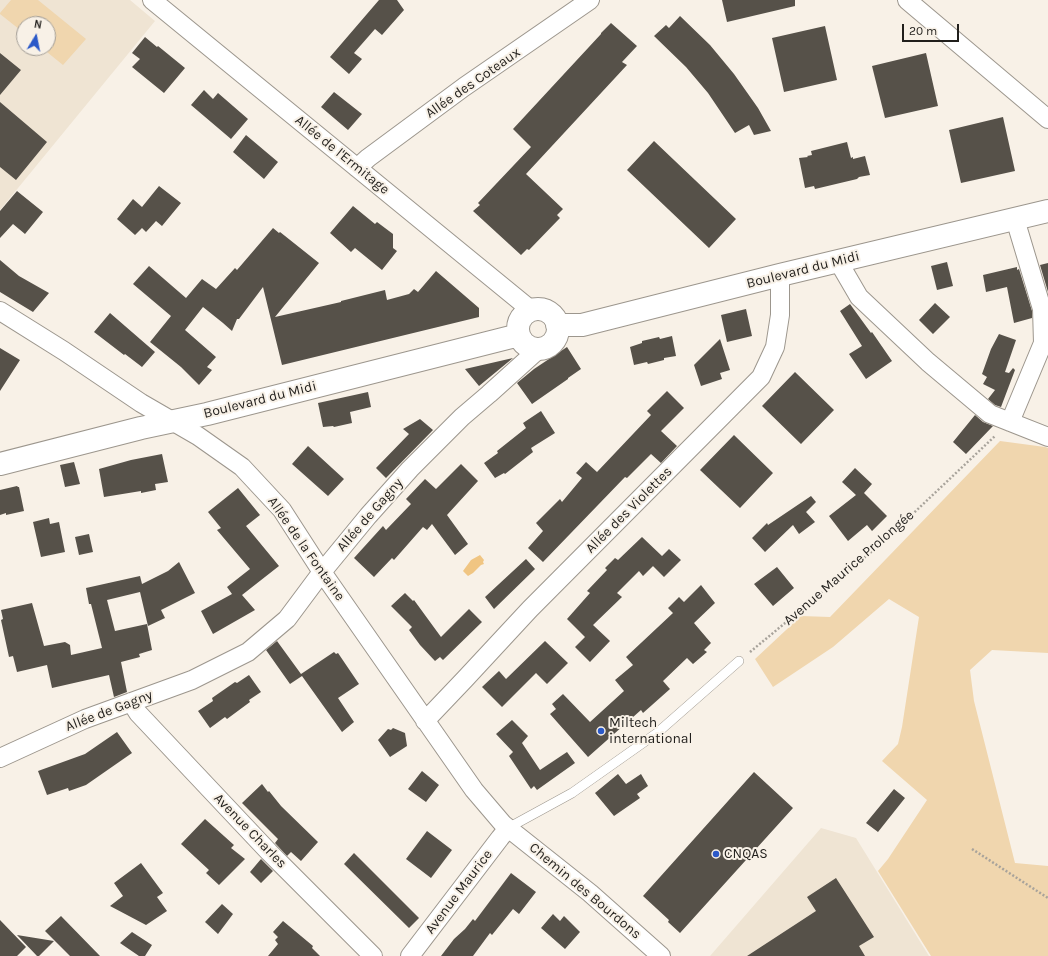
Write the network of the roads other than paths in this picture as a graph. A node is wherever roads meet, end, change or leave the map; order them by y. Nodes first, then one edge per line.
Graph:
1 (152, 0) edge
2 (590, 0) edge
3 (907, 0) edge
4 (1048, 119) edge
5 (357, 168) junction
6 (1048, 211) edge
7 (1015, 219) junction
8 (838, 261) junction
9 (780, 275) junction
10 (530, 310) junction
11 (0, 311) edge
12 (557, 325) junction
13 (519, 335) junction
14 (540, 348) junction
15 (172, 421) junction
16 (1010, 422) junction
17 (1048, 437) edge
18 (0, 464) edge
19 (322, 572) junction
20 (739, 662) road end
21 (131, 702) junction
22 (425, 720) junction
23 (0, 758) edge
24 (508, 828) junction
25 (373, 956) edge
26 (410, 956) edge
27 (661, 956) edge

1 - 5 street, Allée de l'Ermitage
2 - 5 street, Allée des Coteaux
3 - 4 street
5 - 10 street, Allée de l'Ermitage
6 - 7 street, Boulevard du Midi
7 - 8 street, Boulevard du Midi
7 - 16 street
8 - 9 street, Boulevard du Midi
8 - 16 street
9 - 12 street, Boulevard du Midi
9 - 22 street, Allée des Violettes
10 - 12 street
10 - 13 street
11 - 15 street, Allée de la Fontaine
12 - 14 street
13 - 14 street
13 - 15 street, Boulevard du Midi
14 - 19 street, Allée de Gagny
15 - 18 street, Boulevard du Midi
15 - 19 street, Allée de la Fontaine
16 - 17 street
19 - 21 street, Allée de Gagny
19 - 22 street, Allée de la Fontaine
20 - 24 lane
21 - 23 street, Allée de Gagny
21 - 25 street, Avenue Charles
22 - 24 street, Allée de la Fontaine
24 - 26 street, Avenue Maurice
24 - 27 street, Chemin des Bourdons

